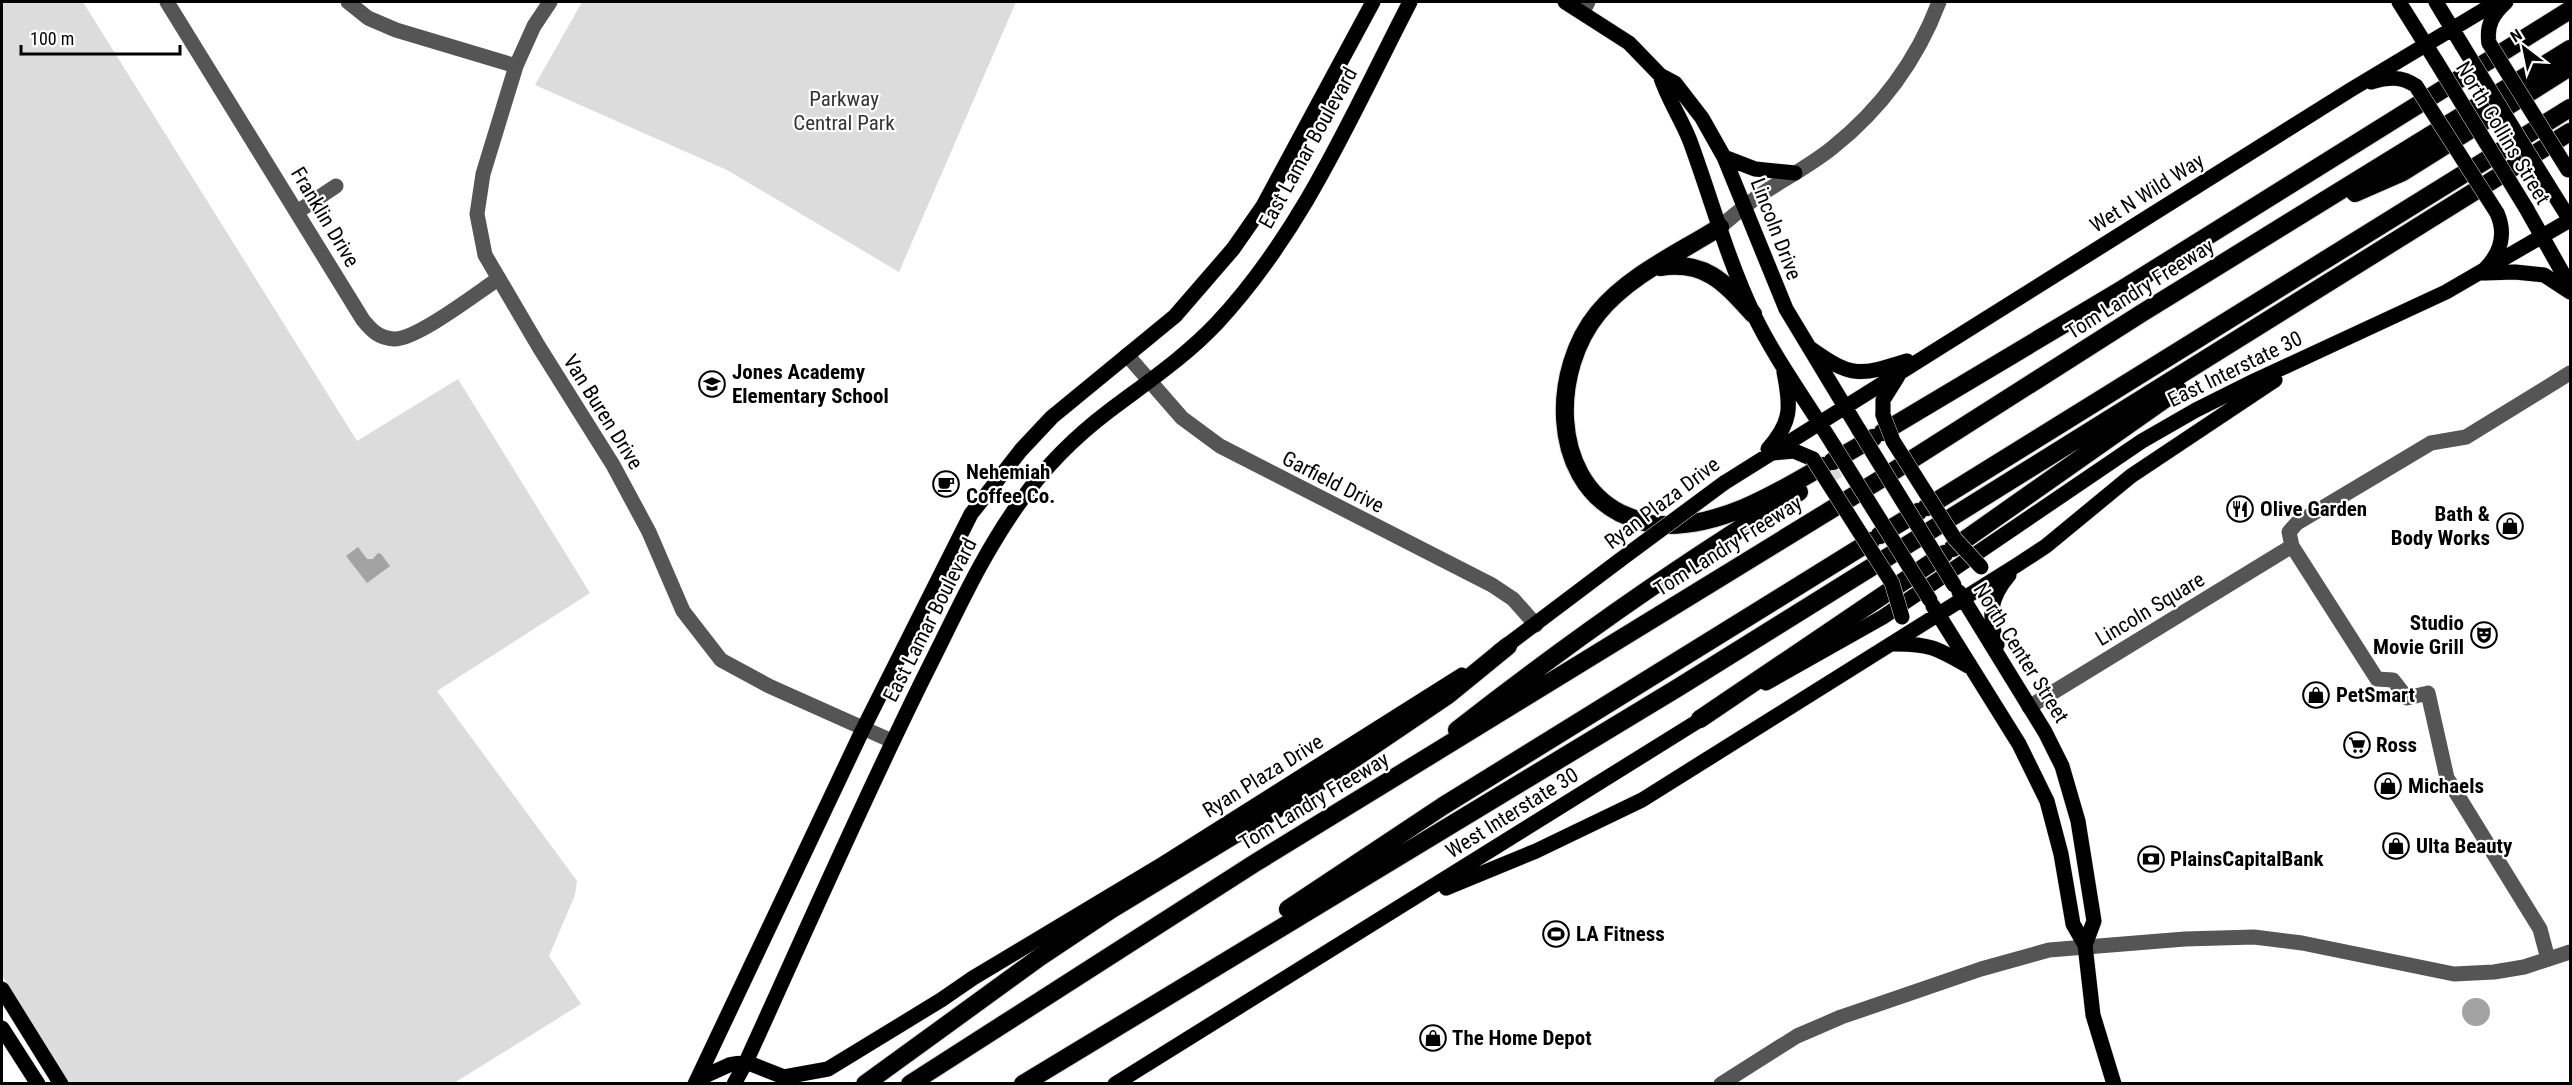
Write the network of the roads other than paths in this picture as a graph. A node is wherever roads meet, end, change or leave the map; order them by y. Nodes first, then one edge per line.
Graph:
1 (167, 2) edge
2 (348, 2) edge
3 (550, 2) edge
4 (1373, 2) edge
5 (1410, 2) edge
6 (1565, 2) edge
7 (1939, 2) edge
8 (2398, 2) edge
9 (2436, 2) edge
10 (2497, 2) edge
11 (2506, 2) edge
12 (2568, 2) edge
13 (1586, 7) edge
14 (2571, 10) edge
15 (2452, 28) junction
16 (2425, 44) junction
17 (2571, 49) edge
18 (516, 66) junction
19 (2571, 67) edge
20 (1660, 75) junction
21 (2466, 75) junction
22 (2352, 89) junction
23 (2571, 108) edge
24 (2571, 132) edge
25 (1724, 157) junction
26 (2569, 171) edge
27 (1795, 173) junction
28 (336, 186) dead end
29 (1744, 207) junction
30 (2315, 207) junction
31 (297, 212) junction
32 (2571, 220) edge
33 (1720, 227) junction
34 (2541, 238) junction
35 (2372, 255) junction
36 (1655, 268) junction
37 (2481, 274) junction
38 (498, 279) junction
39 (2571, 286) edge
40 (2571, 292) edge
41 (1753, 314) junction
42 (1805, 344) junction
43 (2323, 349) junction
44 (1127, 355) junction
45 (1927, 355) junction
46 (1781, 361) junction
47 (1901, 371) junction
48 (2571, 373) edge
49 (1149, 381) junction
50 (1845, 407) junction
51 (1820, 422) junction
52 (1877, 433) junction
53 (1763, 457) junction
54 (1828, 463) junction
55 (2292, 546) junction
56 (2011, 569) junction
57 (1934, 582) joint
58 (1963, 599) junction
59 (1938, 614) junction
60 (1536, 625) junction
61 (1889, 644) junction
62 (1508, 646) junction
63 (2001, 662) junction
64 (1971, 668) junction
65 (2029, 707) junction
66 (1700, 719) junction
67 (863, 729) junction
68 (892, 741) junction
69 (1387, 783) junction
70 (1408, 903) junction
71 (2085, 945) junction
72 (2571, 952) edge
73 (2548, 959) junction
74 (1196, 979) junction
75 (2, 989) edge
76 (2, 1028) edge
77 (746, 1062) junction
78 (697, 1081) edge
79 (1728, 1081) edge
80 (38, 1083) edge
81 (61, 1083) edge
82 (734, 1083) edge
83 (865, 1083) edge
84 (910, 1083) edge
85 (1023, 1083) edge
86 (1115, 1083) edge
87 (2114, 1083) edge

1 - 31 street, Franklin Drive
2 - 18 street
3 - 18 street, Van Buren Drive
4 - 44 main road, East Lamar Boulevard
5 - 49 main road, East Lamar Boulevard
6 - 13 main road, Lincoln Drive
7 - 27 street
8 - 16 main road, North Collins Street
9 - 15 main road, North Collins Street
10 - 15 main road, Wet N Wild Way
11 - 26 main road, bridge
12 - 21 highway
13 - 20 main road, Lincoln Drive
14 - 21 highway
15 - 16 main road, Wet N Wild Way
15 - 32 main road, North Collins Street, bridge
16 - 22 main road, Wet N Wild Way
16 - 34 main road, North Collins Street, bridge
17 - 30 highway, Tom Landry Freeway
18 - 38 street, Van Buren Drive
19 - 30 highway
20 - 25 main road, Lincoln Drive
20 - 33 main road, Lincoln Drive
21 - 52 highway
22 - 37 main road, bridge
22 - 45 main road, Wet N Wild Way
23 - 74 highway
24 - 35 highway
25 - 27 main road
25 - 29 main road, Lincoln Drive
27 - 29 street
28 - 31 street
29 - 33 street
29 - 42 main road, Lincoln Drive
30 - 69 highway, Tom Landry Freeway
31 - 38 street, Franklin Drive
32 - 34 main road, East Interstate 30
33 - 36 highway
33 - 41 main road, Lincoln Drive
34 - 37 main road, East Interstate 30
34 - 39 main road, North Collins Street
35 - 66 highway
35 - 74 highway
36 - 41 highway
36 - 54 highway
37 - 40 main road
37 - 43 main road, East Interstate 30
38 - 67 street, Van Buren Drive
41 - 46 main road, Lincoln Drive
42 - 45 main road
42 - 50 main road, Lincoln Drive
43 - 56 main road
43 - 57 main road, East Interstate 30
44 - 49 street, Garfield Drive
44 - 67 main road, East Lamar Boulevard
45 - 47 main road, Wet N Wild Way
46 - 51 main road, Lincoln Drive
46 - 53 main road
47 - 50 main road, Wet N Wild Way
47 - 52 main road
48 - 55 street
49 - 60 street, Garfield Drive
49 - 68 main road, East Lamar Boulevard
50 - 51 main road, Wet N Wild Way
50 - 52 main road, North Center Street
51 - 53 main road, Ryan Plaza Drive
51 - 54 main road, North Center Street
52 - 54 highway
52 - 56 main road, bridge
52 - 58 main road, North Center Street, bridge
53 - 54 main road
53 - 60 main road, Ryan Plaza Drive, bridge
54 - 59 main road, North Center Street, bridge
54 - 61 main road, bridge
54 - 69 highway
55 - 65 street, Lincoln Square
55 - 73 street
56 - 58 main road
56 - 63 main road
57 - 66 main road, West Interstate 30
58 - 59 main road
58 - 63 main road, North Center Street
59 - 61 main road
59 - 64 main road, North Center Street
60 - 62 main road, Ryan Plaza Drive
61 - 64 main road
61 - 70 main road
62 - 77 main road, Ryan Plaza Drive
62 - 83 highway
63 - 65 main road, North Center Street
64 - 71 main road, North Center Street
65 - 71 main road, North Center Street
66 - 70 main road, West Interstate 30
67 - 68 street, Van Buren Drive
67 - 78 main road, East Lamar Boulevard
68 - 77 main road, East Lamar Boulevard
69 - 84 highway, Tom Landry Freeway
70 - 86 main road, West Interstate 30
71 - 73 street
71 - 79 street
71 - 87 main road, North Center Street
72 - 73 street
74 - 85 highway
75 - 81 main road
76 - 80 main road
77 - 78 main road
77 - 82 main road, East Lamar Boulevard

